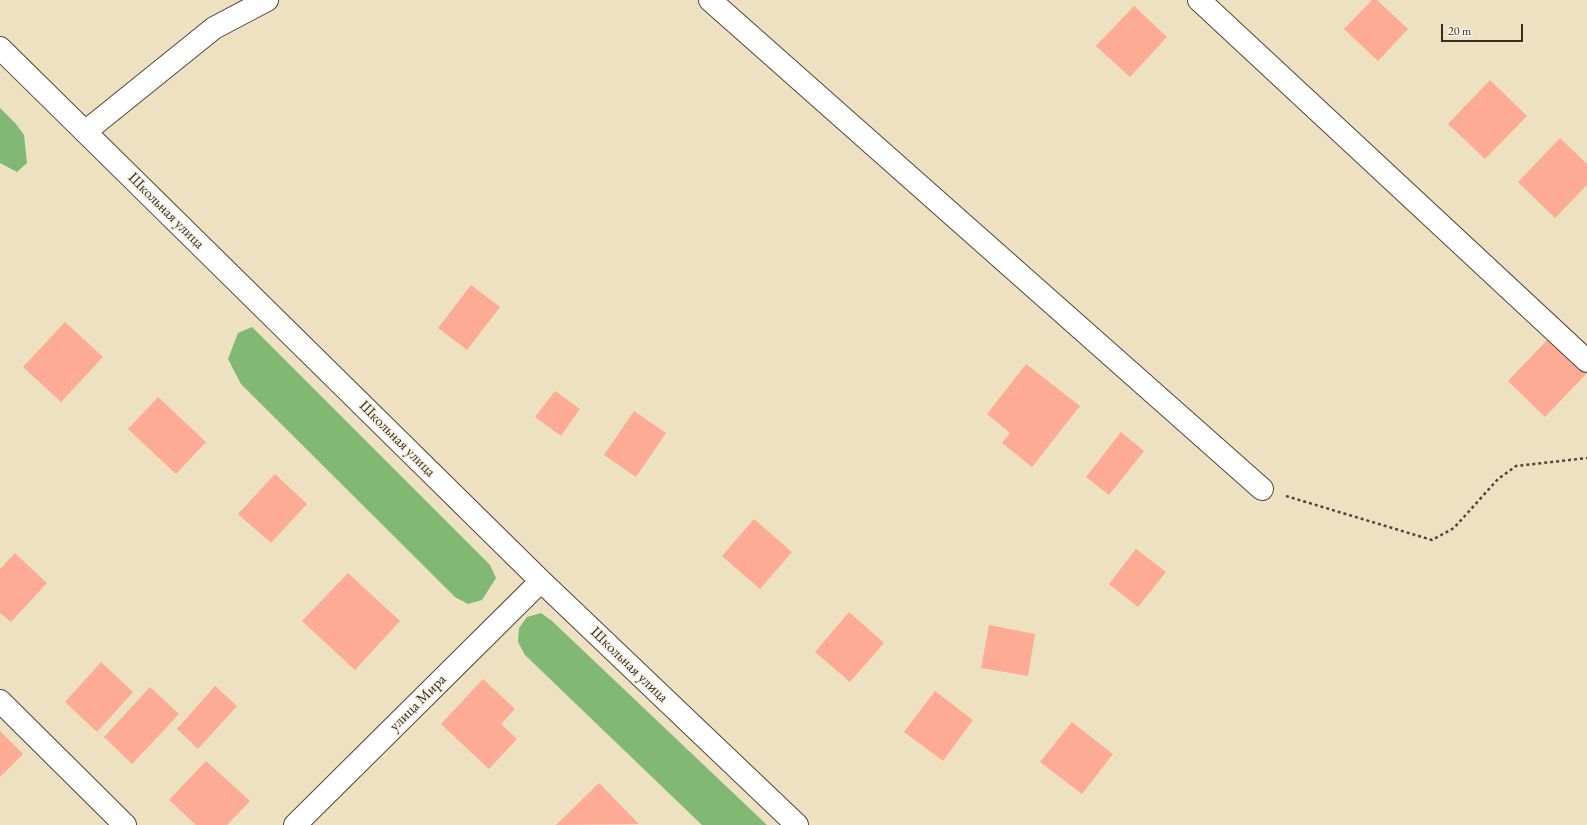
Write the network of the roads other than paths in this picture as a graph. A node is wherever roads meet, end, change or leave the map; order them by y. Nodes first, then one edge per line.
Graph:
1 (267, 0) edge
2 (710, 0) edge
3 (1199, 0) edge
4 (0, 48) edge
5 (85, 132) junction
6 (1587, 360) edge
7 (1262, 489) road end
8 (541, 581) junction
9 (0, 701) edge
10 (125, 825) edge
11 (295, 825) edge
12 (797, 825) edge

1 - 5 street
2 - 7 street
3 - 6 street
4 - 5 street, Школьная улица
5 - 8 street, Школьная улица
8 - 11 street, улица Мира
8 - 12 street, Школьная улица
9 - 10 street

